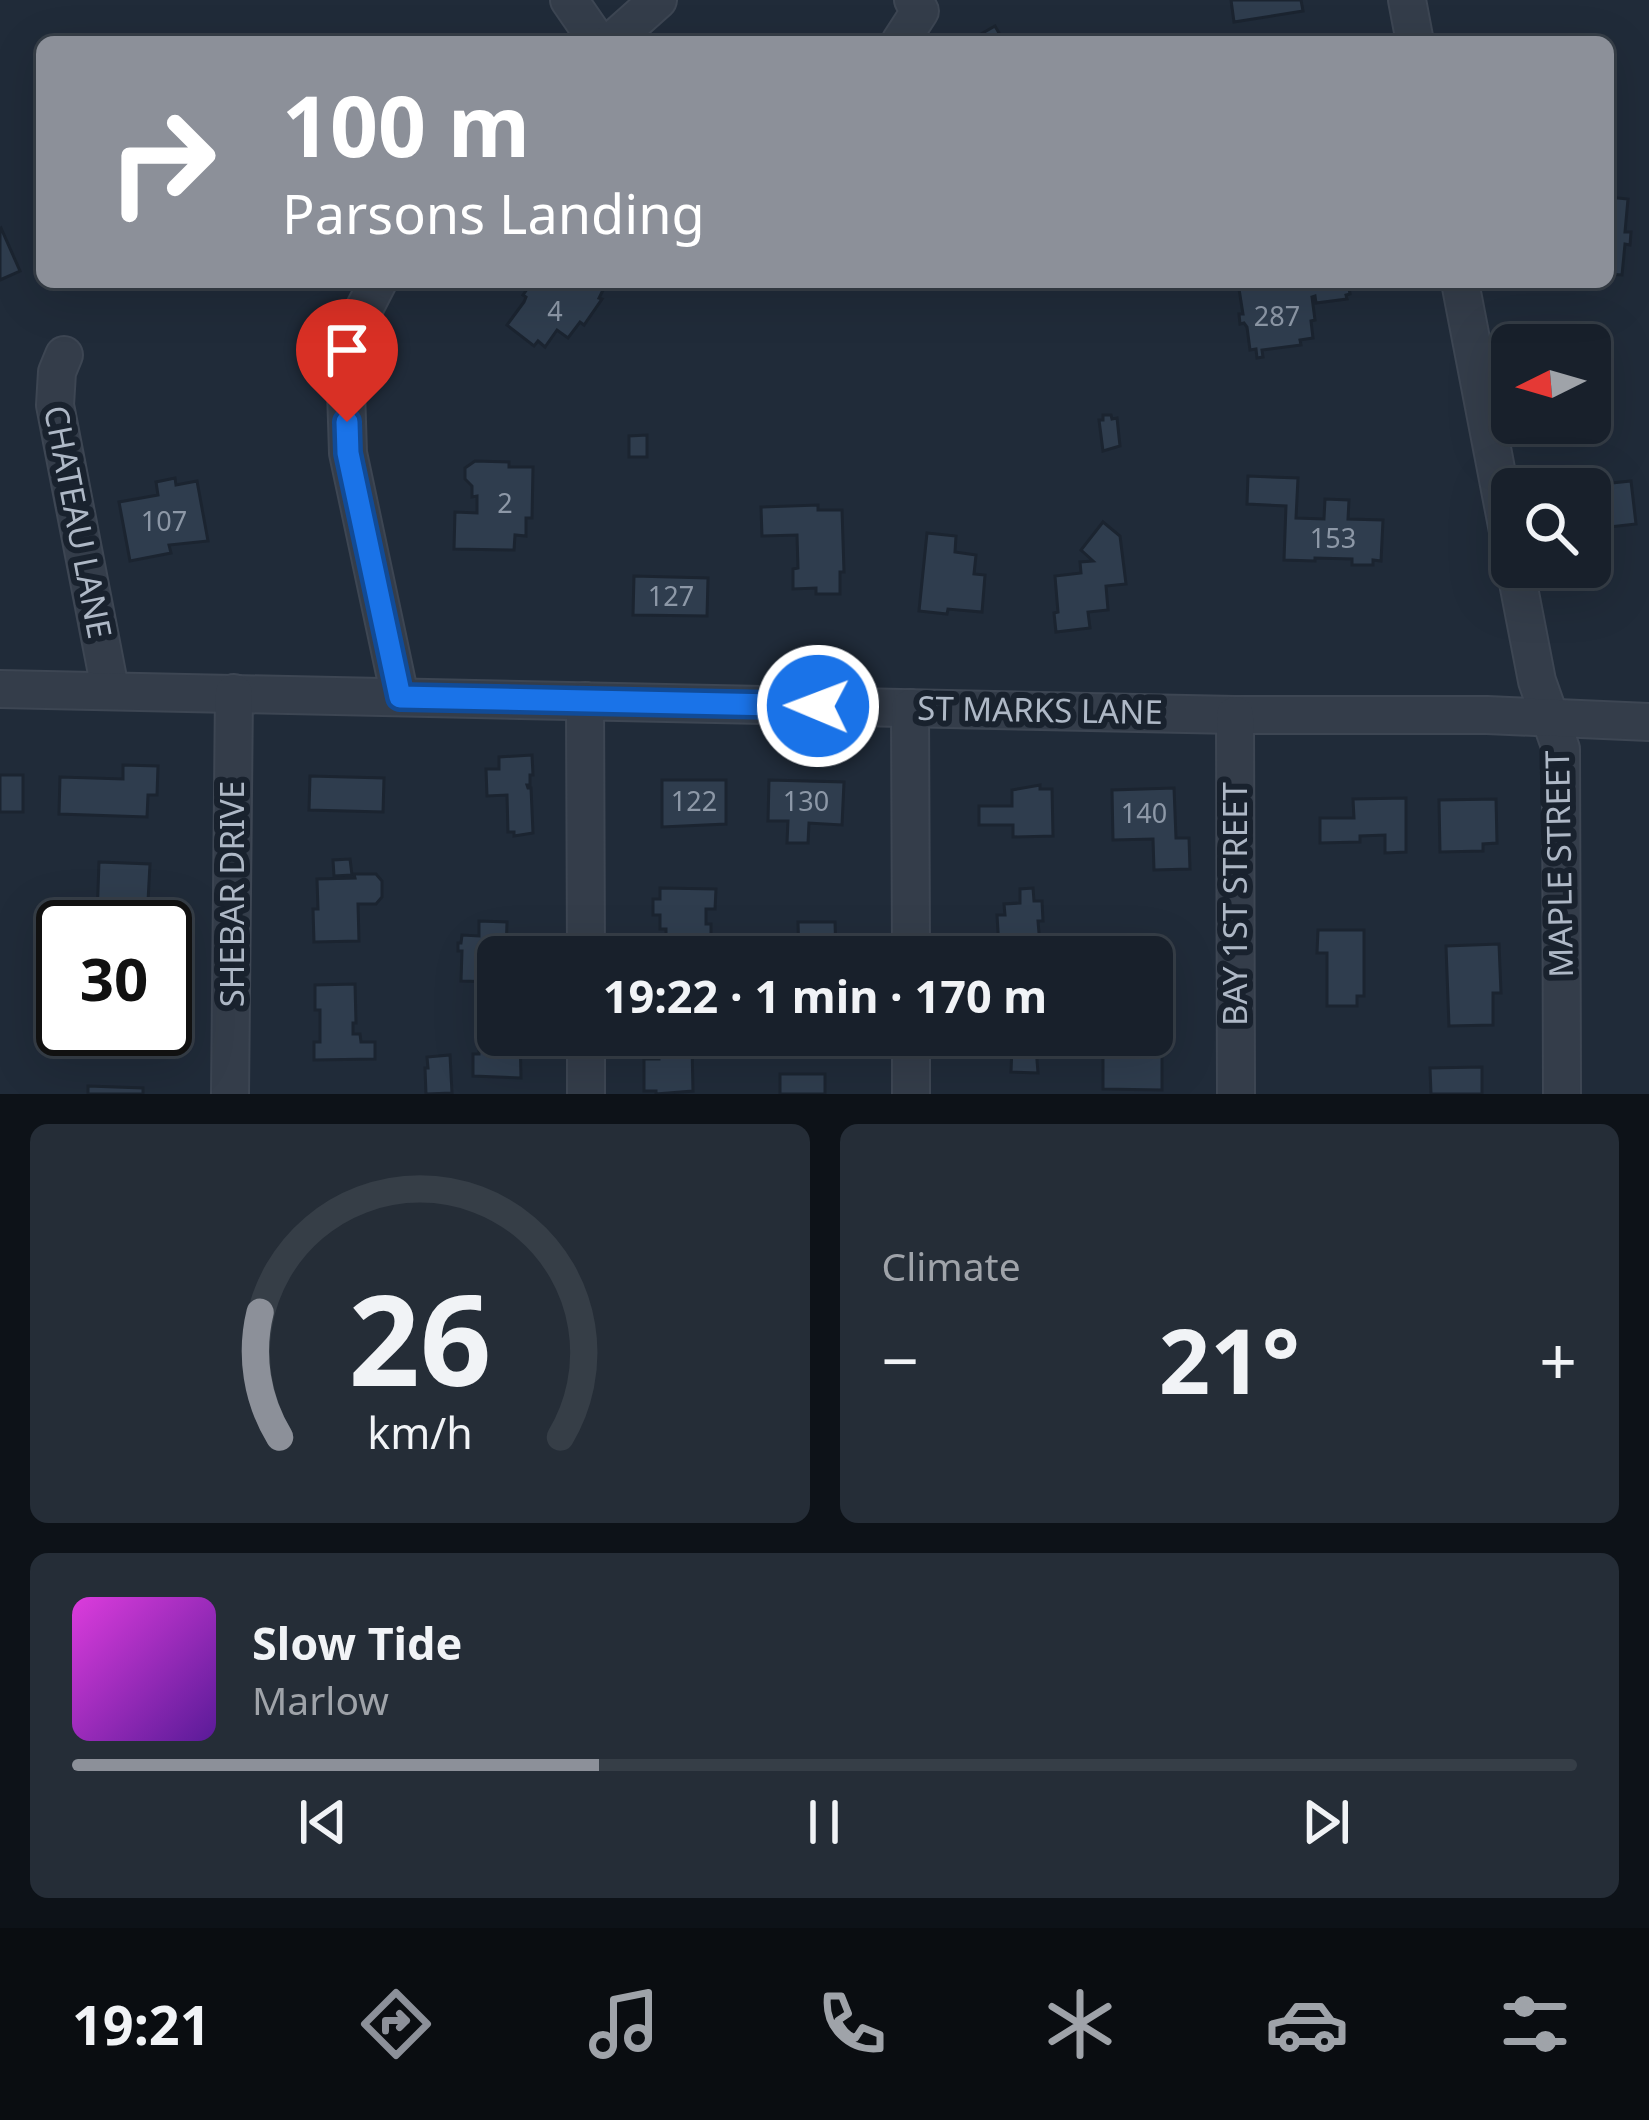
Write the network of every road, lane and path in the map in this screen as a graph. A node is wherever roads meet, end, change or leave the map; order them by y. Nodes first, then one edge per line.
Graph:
1 (569, 0) edge
2 (658, 0) edge
3 (913, 0) edge
4 (1407, 0) edge
5 (594, 36) edge
6 (618, 36) edge
7 (903, 36) edge
8 (1413, 36) edge
9 (375, 288) edge
10 (1461, 288) edge
11 (64, 355) dead end
12 (1496, 468) edge
13 (1519, 588) edge
14 (0, 688) edge
15 (110, 689) junction
16 (234, 693) junction
17 (400, 697) junction
18 (585, 701) junction
19 (910, 708) junction
20 (1235, 715) junction
21 (1551, 720) junction
22 (1649, 722) edge
23 (586, 936) edge
24 (911, 936) edge
25 (586, 1056) edge
26 (911, 1056) edge
27 (230, 1094) edge
28 (586, 1094) edge
29 (911, 1094) edge
30 (1236, 1094) edge
31 (1562, 1094) edge

1 - 5 street
2 - 6 street
3 - 7 street
4 - 8 street
9 - 17 street
10 - 12 street
11 - 15 street, CHATEAU LANE
13 - 21 street, MAPLE STREET
14 - 15 street, ST MARKS LANE
15 - 16 street, ST MARKS LANE
16 - 17 street, ST MARKS LANE
16 - 27 street, SHEBAR DRIVE
17 - 18 street, ST MARKS LANE
18 - 19 street, ST MARKS LANE
18 - 23 street
19 - 20 street, ST MARKS LANE
19 - 24 street
20 - 21 street, ST MARKS LANE
20 - 30 street, BAY 1ST STREET
21 - 22 street, ST MARKS LANE
21 - 31 street, MAPLE STREET
25 - 28 street
26 - 29 street

